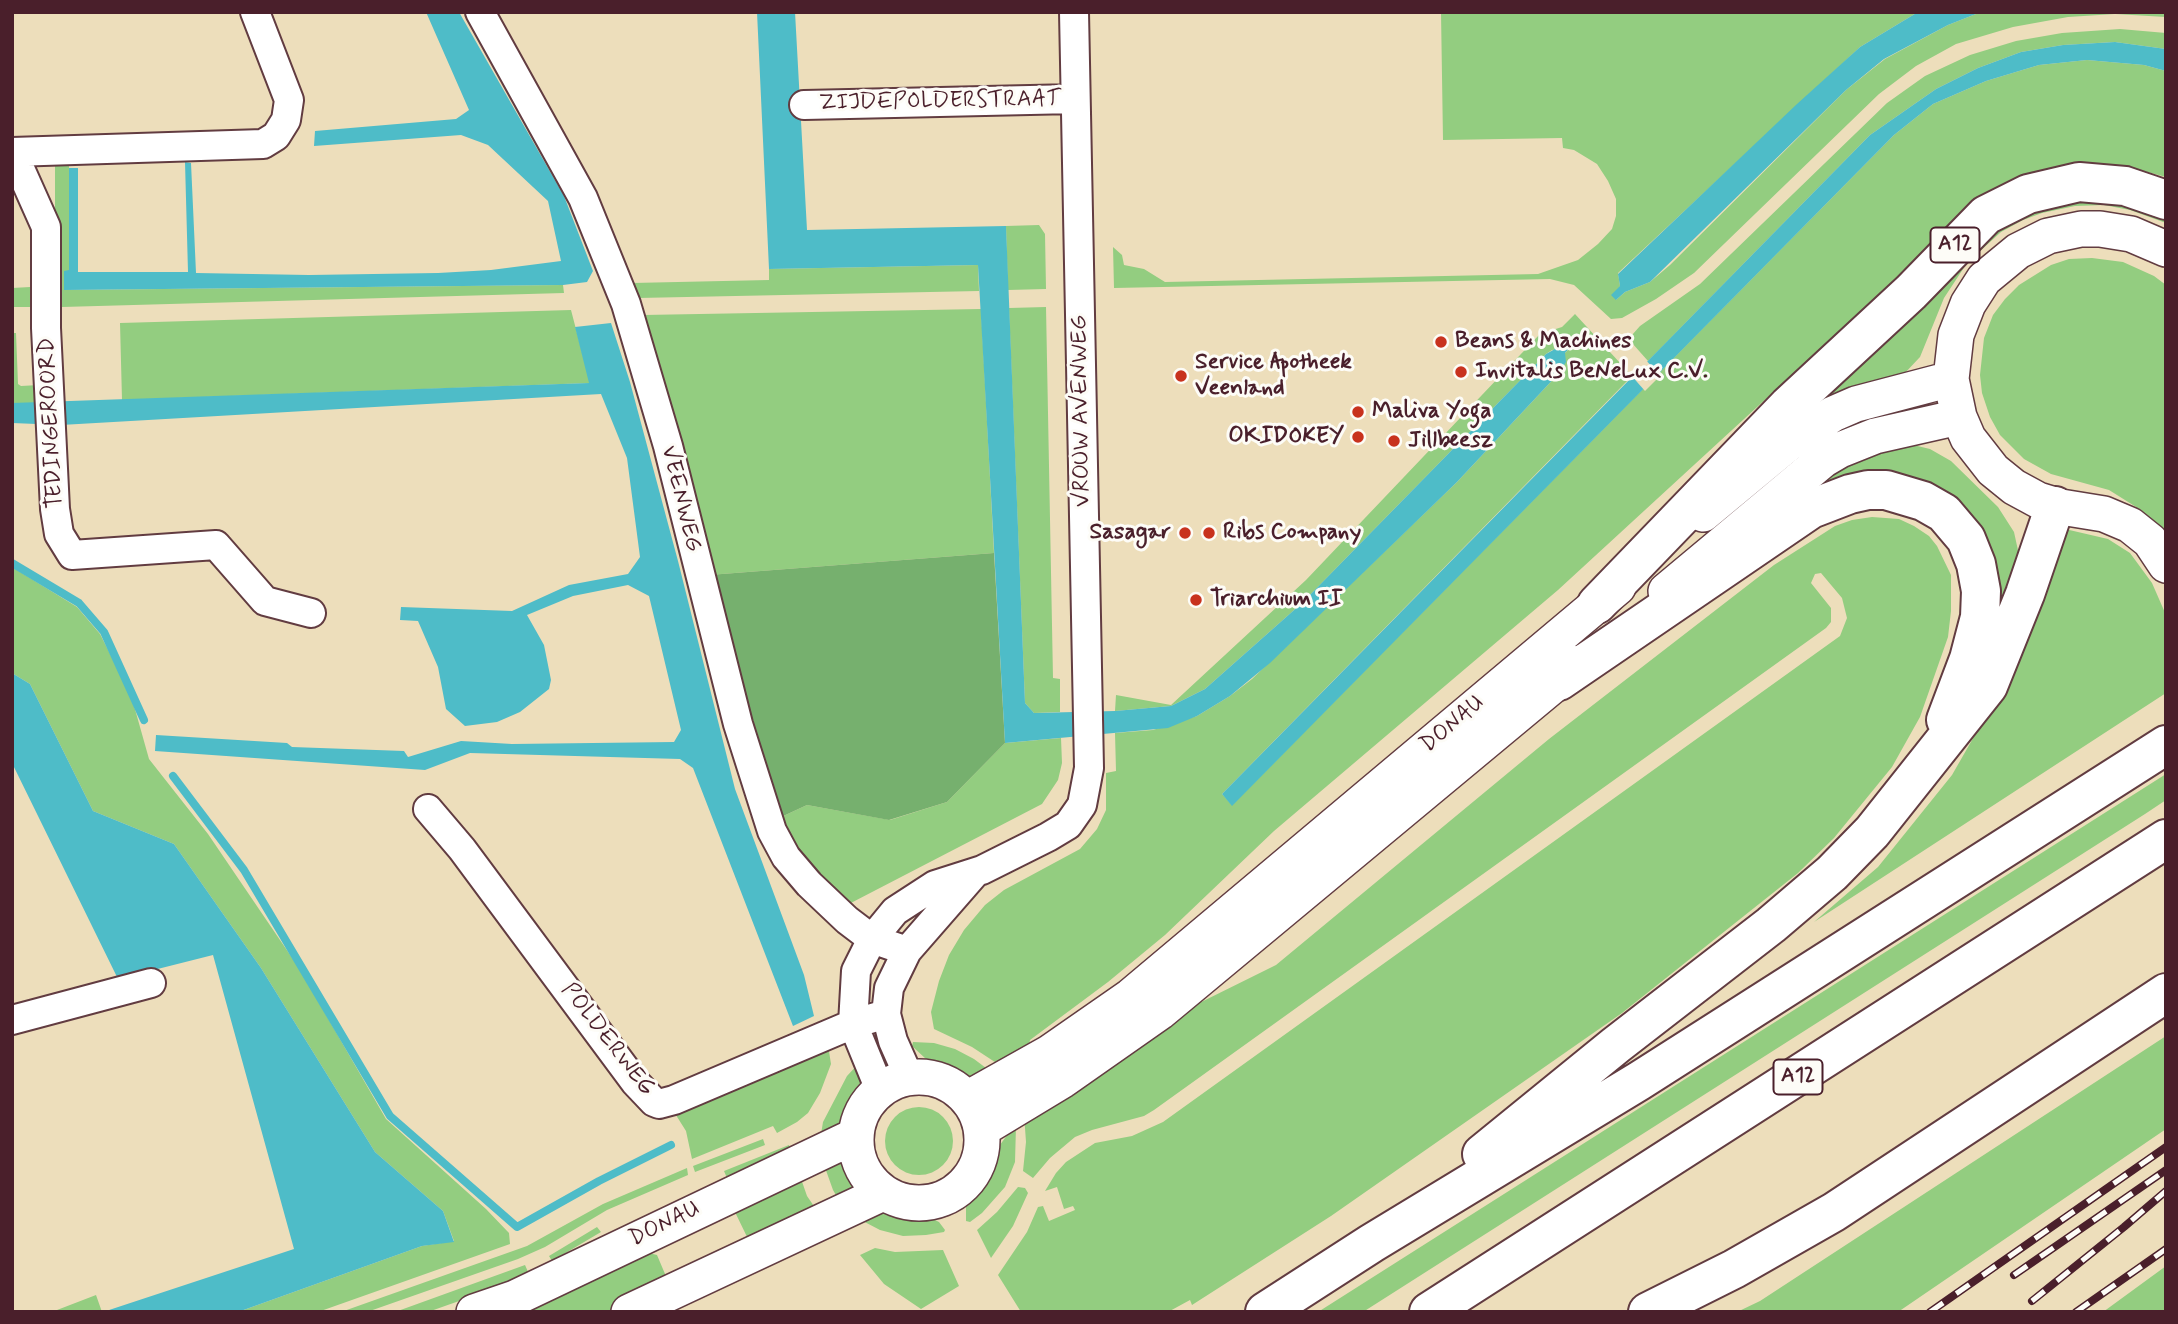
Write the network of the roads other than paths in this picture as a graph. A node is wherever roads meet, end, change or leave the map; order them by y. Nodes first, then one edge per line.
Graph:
1 (255, 12) edge
2 (480, 12) edge
3 (1074, 12) edge
4 (1075, 99) junction
5 (804, 104) dead end
6 (13, 153) edge
7 (2166, 200) edge
8 (2166, 249) edge
9 (1951, 379) junction
10 (1959, 417) junction
11 (2056, 506) junction
12 (2166, 565) edge
13 (1597, 604) junction
14 (311, 613) dead end
15 (1559, 681) junction
16 (2166, 745) edge
17 (428, 809) dead end
18 (1888, 814) junction
19 (2166, 839) edge
20 (975, 873) junction
21 (872, 939) junction
22 (907, 951) junction
23 (151, 983) dead end
24 (2166, 993) edge
25 (886, 1014) junction
26 (12, 1020) edge
27 (853, 1024) junction
28 (895, 1084) junction
29 (974, 1114) junction
30 (855, 1136) junction
31 (883, 1193) junction
32 (1372, 1243) junction
33 (474, 1312) edge
34 (629, 1312) edge
35 (1265, 1312) edge
36 (1429, 1312) edge
37 (1648, 1312) edge

1 - 6 street, TEDINGEROORD
2 - 21 street, VEENWEG
3 - 4 street, VROUW AVENWEG
4 - 5 street, ZIJDEPOLDERSTRAAT
4 - 20 street, VROUW AVENWEG
6 - 14 street, TEDINGEROORD
7 - 13 highway, A12
8 - 9 main road
9 - 10 main road
9 - 13 main road, DONAU
10 - 11 main road
10 - 15 main road, DONAU
11 - 12 main road
11 - 18 highway
13 - 29 main road, DONAU
15 - 18 highway
15 - 29 main road, DONAU
16 - 32 highway
17 - 27 street, POLDERWEG
18 - 32 highway
19 - 36 highway, A12
20 - 21 street, VROUW AVENWEG
20 - 22 street, VROUW AVENWEG
21 - 22 street, VEENWEG
21 - 27 street, VROUW AVENWEG
22 - 25 street, VROUW AVENWEG
23 - 26 street
24 - 37 highway
25 - 27 street
25 - 28 street, VROUW AVENWEG
27 - 28 street, VROUW AVENWEG
28 - 29 main road
28 - 30 main road
29 - 31 main road
30 - 31 main road
30 - 33 main road, DONAU
31 - 34 main road
32 - 35 highway

